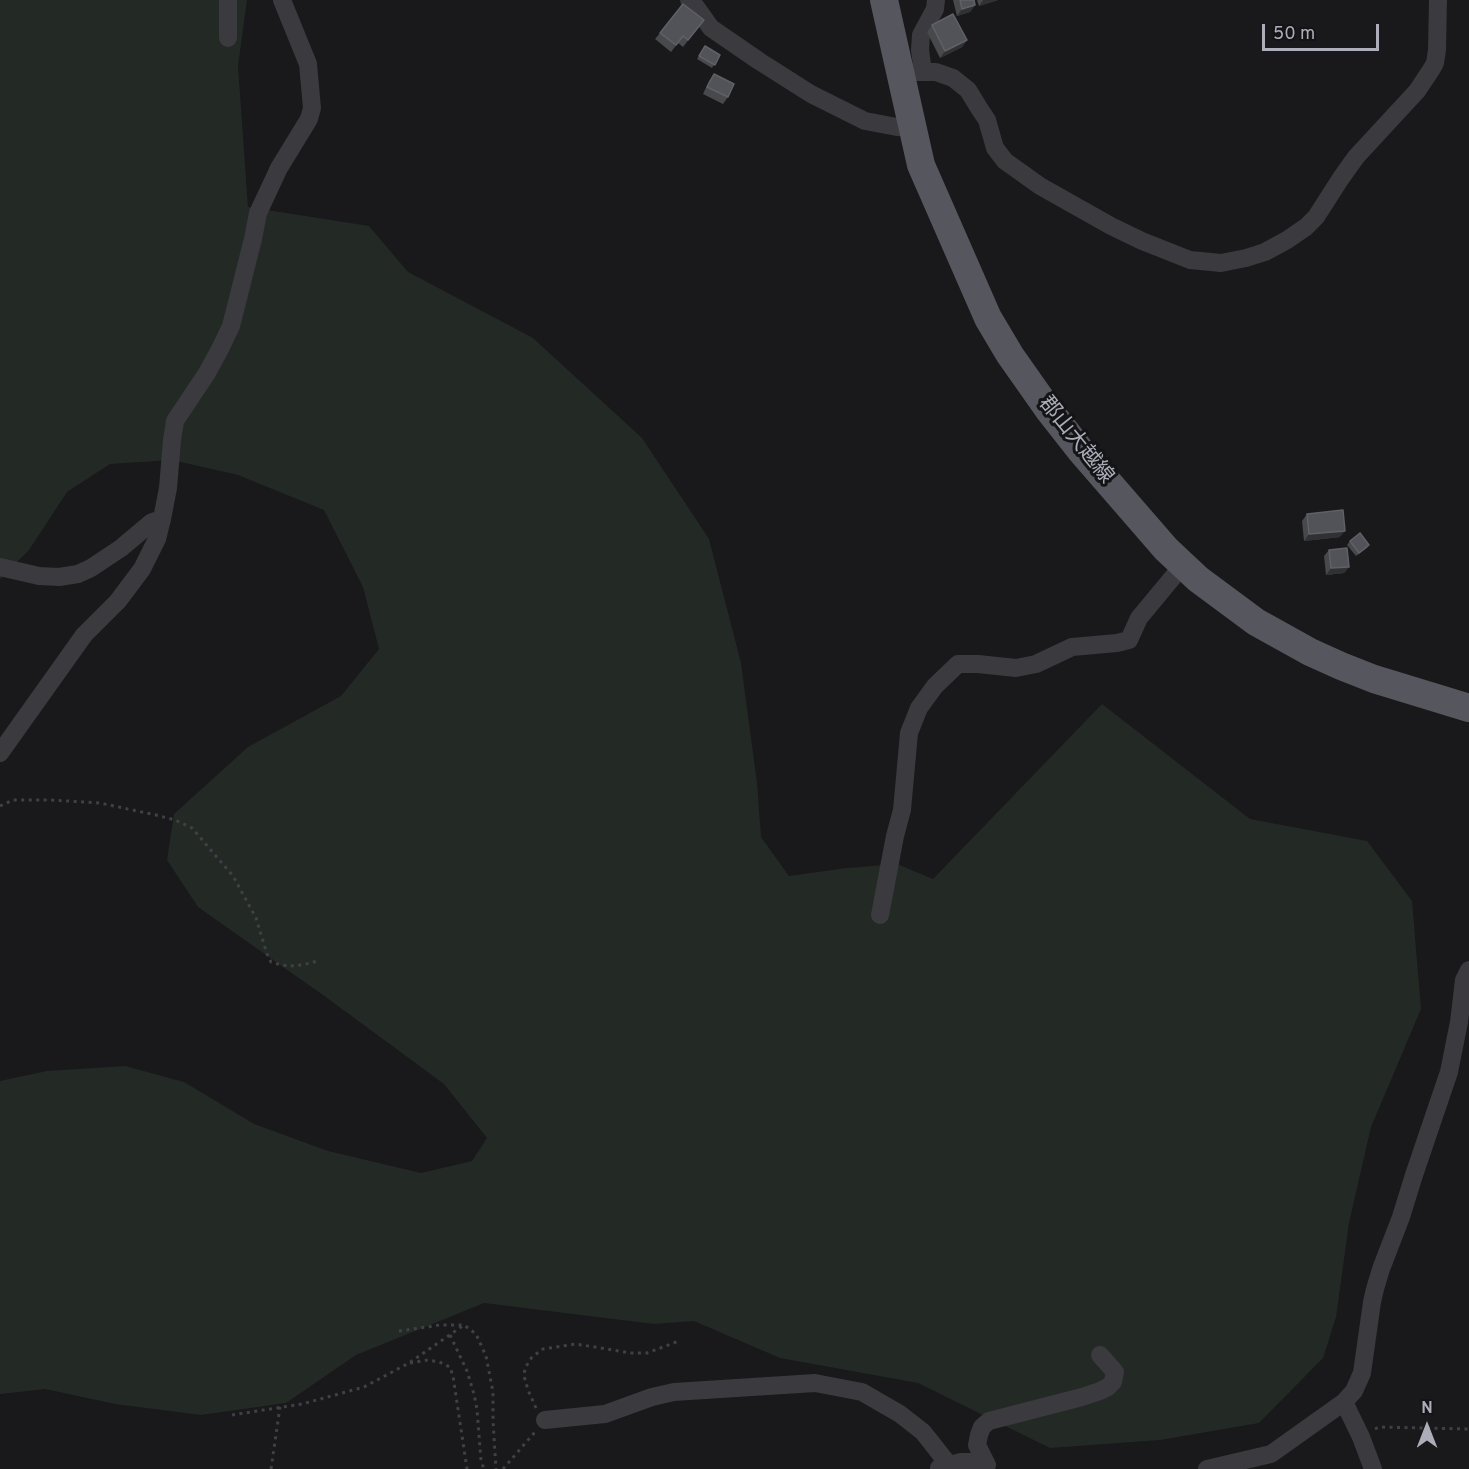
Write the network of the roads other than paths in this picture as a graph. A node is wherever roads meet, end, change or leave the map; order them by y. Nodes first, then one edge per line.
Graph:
1 (228, 0) edge
2 (282, 0) edge
3 (689, 0) edge
4 (884, 0) edge
5 (936, 0) edge
6 (1438, 0) edge
7 (228, 38) dead end
8 (911, 72) junction
9 (912, 127) junction
10 (162, 519) junction
11 (1183, 565) junction
12 (0, 567) edge
13 (1469, 708) edge
14 (0, 753) edge
15 (880, 915) dead end
16 (1469, 970) edge
17 (1100, 1355) dead end
18 (1344, 1402) junction
19 (545, 1420) road end
20 (944, 1467) edge
21 (992, 1468) edge
22 (1207, 1469) edge
23 (1373, 1469) edge

1 - 7 street
2 - 10 street
3 - 9 street
4 - 8 main road, 郡山大越線
5 - 8 street
6 - 8 street
8 - 9 main road, 郡山大越線
9 - 11 main road, 郡山大越線
10 - 12 street
10 - 14 street
11 - 13 main road, 郡山大越線
11 - 15 street
16 - 18 street
17 - 21 street
18 - 22 street
18 - 23 street
19 - 20 street
20 - 21 street

